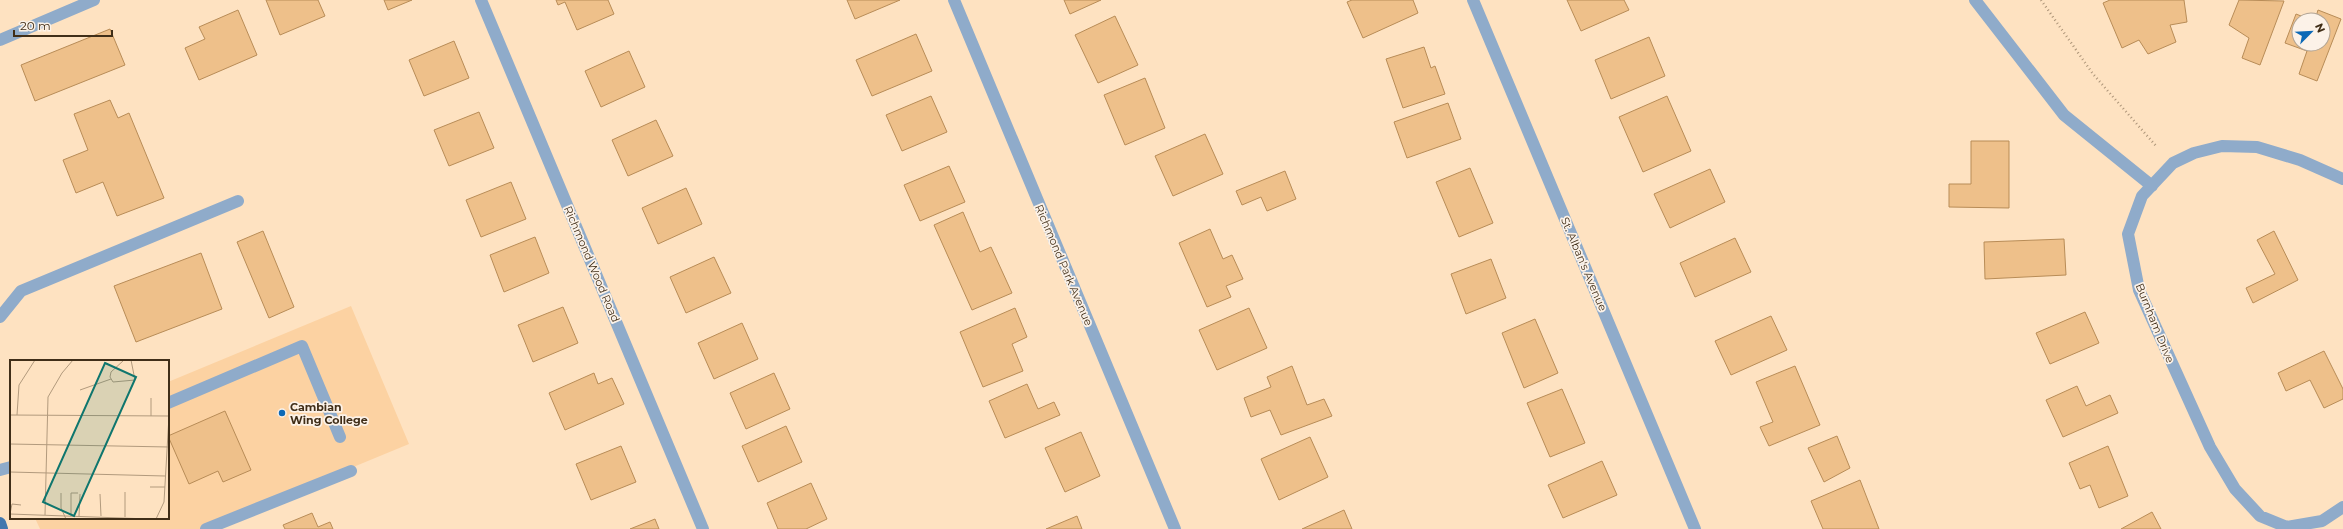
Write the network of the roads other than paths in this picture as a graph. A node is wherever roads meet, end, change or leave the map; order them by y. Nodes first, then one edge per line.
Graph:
1 (94, 0) edge
2 (481, 0) edge
3 (954, 0) edge
4 (1473, 0) edge
5 (1975, 0) edge
6 (0, 40) edge
7 (2343, 179) edge
8 (2152, 186) junction
9 (238, 201) dead end
10 (0, 317) edge
11 (169, 403) edge
12 (340, 437) dead end
13 (10, 467) edge
14 (0, 470) edge
15 (351, 471) dead end
16 (2343, 507) edge
17 (0, 523) edge
18 (2, 529) edge
19 (206, 529) edge
20 (704, 529) edge
21 (1175, 529) edge
22 (1695, 529) edge

1 - 6 street
2 - 20 street, Richmond Wood Road
3 - 21 street, Richmond Park Avenue
4 - 22 street, St. Alban's Avenue
5 - 8 street
7 - 8 street, Burnham Drive
8 - 16 street, Burnham Drive
9 - 10 street
11 - 12 street
13 - 14 street
15 - 19 street
17 - 18 main road

